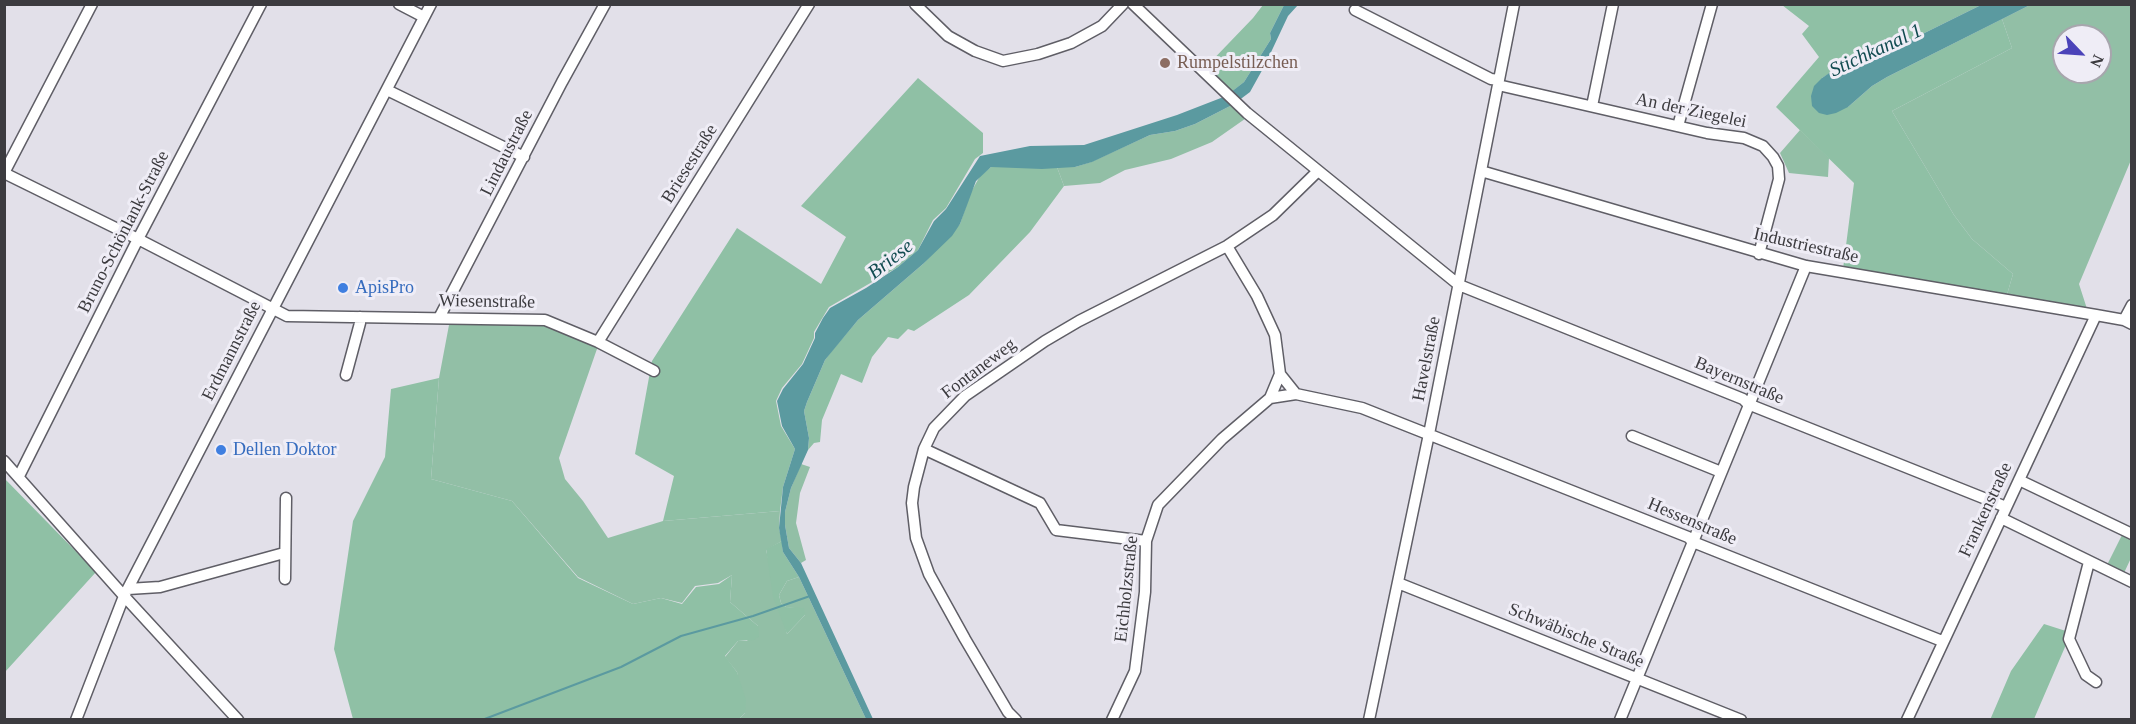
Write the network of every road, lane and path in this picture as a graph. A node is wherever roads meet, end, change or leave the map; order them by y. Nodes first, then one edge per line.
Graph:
1 (92, 4) edge
2 (261, 4) edge
3 (399, 4) edge
4 (431, 4) edge
5 (605, 4) edge
6 (809, 4) edge
7 (915, 4) edge
8 (1123, 4) edge
9 (1133, 4) edge
10 (1514, 4) edge
11 (1613, 4) edge
12 (1712, 4) edge
13 (1355, 10) dead end
14 (424, 17) junction
15 (1499, 83) junction
16 (387, 90) junction
17 (1592, 106) junction
18 (1678, 126) junction
19 (524, 158) junction
20 (1318, 171) junction
21 (1481, 171) junction
22 (4, 173) edge
23 (138, 239) junction
24 (1227, 246) junction
25 (1759, 254) junction
26 (1806, 266) junction
27 (1459, 285) junction
28 (2132, 305) edge
29 (273, 309) junction
30 (2096, 315) junction
31 (360, 317) junction
32 (439, 318) junction
33 (2128, 322) edge
34 (598, 342) junction
35 (654, 371) dead end
36 (1280, 374) junction
37 (346, 375) dead end
38 (1296, 394) junction
39 (1270, 398) junction
40 (1748, 404) junction
41 (1429, 434) junction
42 (1632, 436) dead end
43 (924, 449) junction
44 (4, 461) edge
45 (1721, 471) junction
46 (19, 476) junction
47 (2019, 480) junction
48 (286, 498) dead end
49 (2006, 507) junction
50 (2001, 518) junction
51 (2132, 534) edge
52 (1146, 541) junction
53 (1693, 542) junction
54 (284, 553) junction
55 (2089, 562) junction
56 (285, 579) dead end
57 (2132, 582) edge
58 (1398, 583) junction
59 (126, 593) junction
60 (1942, 641) junction
61 (1637, 677) junction
62 (2096, 682) dead end
63 (1370, 719) edge
64 (76, 720) edge
65 (238, 720) edge
66 (1016, 720) edge
67 (1112, 720) edge
68 (1620, 720) edge
69 (1741, 720) edge
70 (1906, 720) edge

1 - 22 street
2 - 23 street, Bruno-Schönlank-Straße
3 - 14 street
4 - 14 street, Erdmannstraße
5 - 19 street, Lindaustraße
6 - 34 street, Briesestraße
7 - 8 street
9 - 20 street, Bayernstraße
10 - 15 street, Havelstraße
11 - 17 street
12 - 18 street
13 - 15 street, An der Ziegelei
14 - 16 street, Erdmannstraße
15 - 17 street, An der Ziegelei
15 - 21 street, Havelstraße
16 - 19 street
16 - 29 street, Erdmannstraße
17 - 18 street, An der Ziegelei
18 - 25 street, An der Ziegelei
19 - 32 street, Lindaustraße
20 - 24 street, Fontaneweg
20 - 27 street, Bayernstraße
21 - 25 street, Industriestraße
21 - 27 street, Havelstraße
22 - 23 street, Wiesenstraße
23 - 29 street, Wiesenstraße
23 - 46 street, Bruno-Schönlank-Straße
24 - 36 street, Eichholzstraße
24 - 43 street, Fontaneweg
25 - 26 street, Industriestraße
26 - 30 street, Industriestraße
26 - 40 street
27 - 40 street, Bayernstraße
27 - 41 street, Havelstraße
28 - 33 street
29 - 31 street, Wiesenstraße
29 - 59 street, Erdmannstraße
30 - 33 street, Industriestraße
30 - 47 street, Frankenstraße
31 - 32 street, Wiesenstraße
31 - 37 street
32 - 34 street, Wiesenstraße
34 - 35 street, Wiesenstraße
36 - 38 street
36 - 39 street, Eichholzstraße
38 - 39 street
38 - 41 street
39 - 52 street, Eichholzstraße
40 - 45 street
40 - 49 street, Bayernstraße
41 - 53 street, Hessenstraße
41 - 58 street, Havelstraße
42 - 45 street
43 - 52 street
43 - 66 street, Fontaneweg
44 - 46 street
45 - 53 street
46 - 59 street
47 - 49 street, Frankenstraße
47 - 51 street
48 - 54 street
49 - 50 street, Frankenstraße
50 - 55 street
50 - 60 street, Frankenstraße
52 - 67 street, Eichholzstraße
53 - 60 street, Hessenstraße
53 - 61 street
54 - 56 street
54 - 59 street
55 - 57 street
55 - 62 street
58 - 61 street, Schwäbische Straße
58 - 63 street, Havelstraße
59 - 64 street, Erdmannstraße
59 - 65 street
60 - 70 street, Frankenstraße
61 - 68 street
61 - 69 street, Schwäbische Straße

